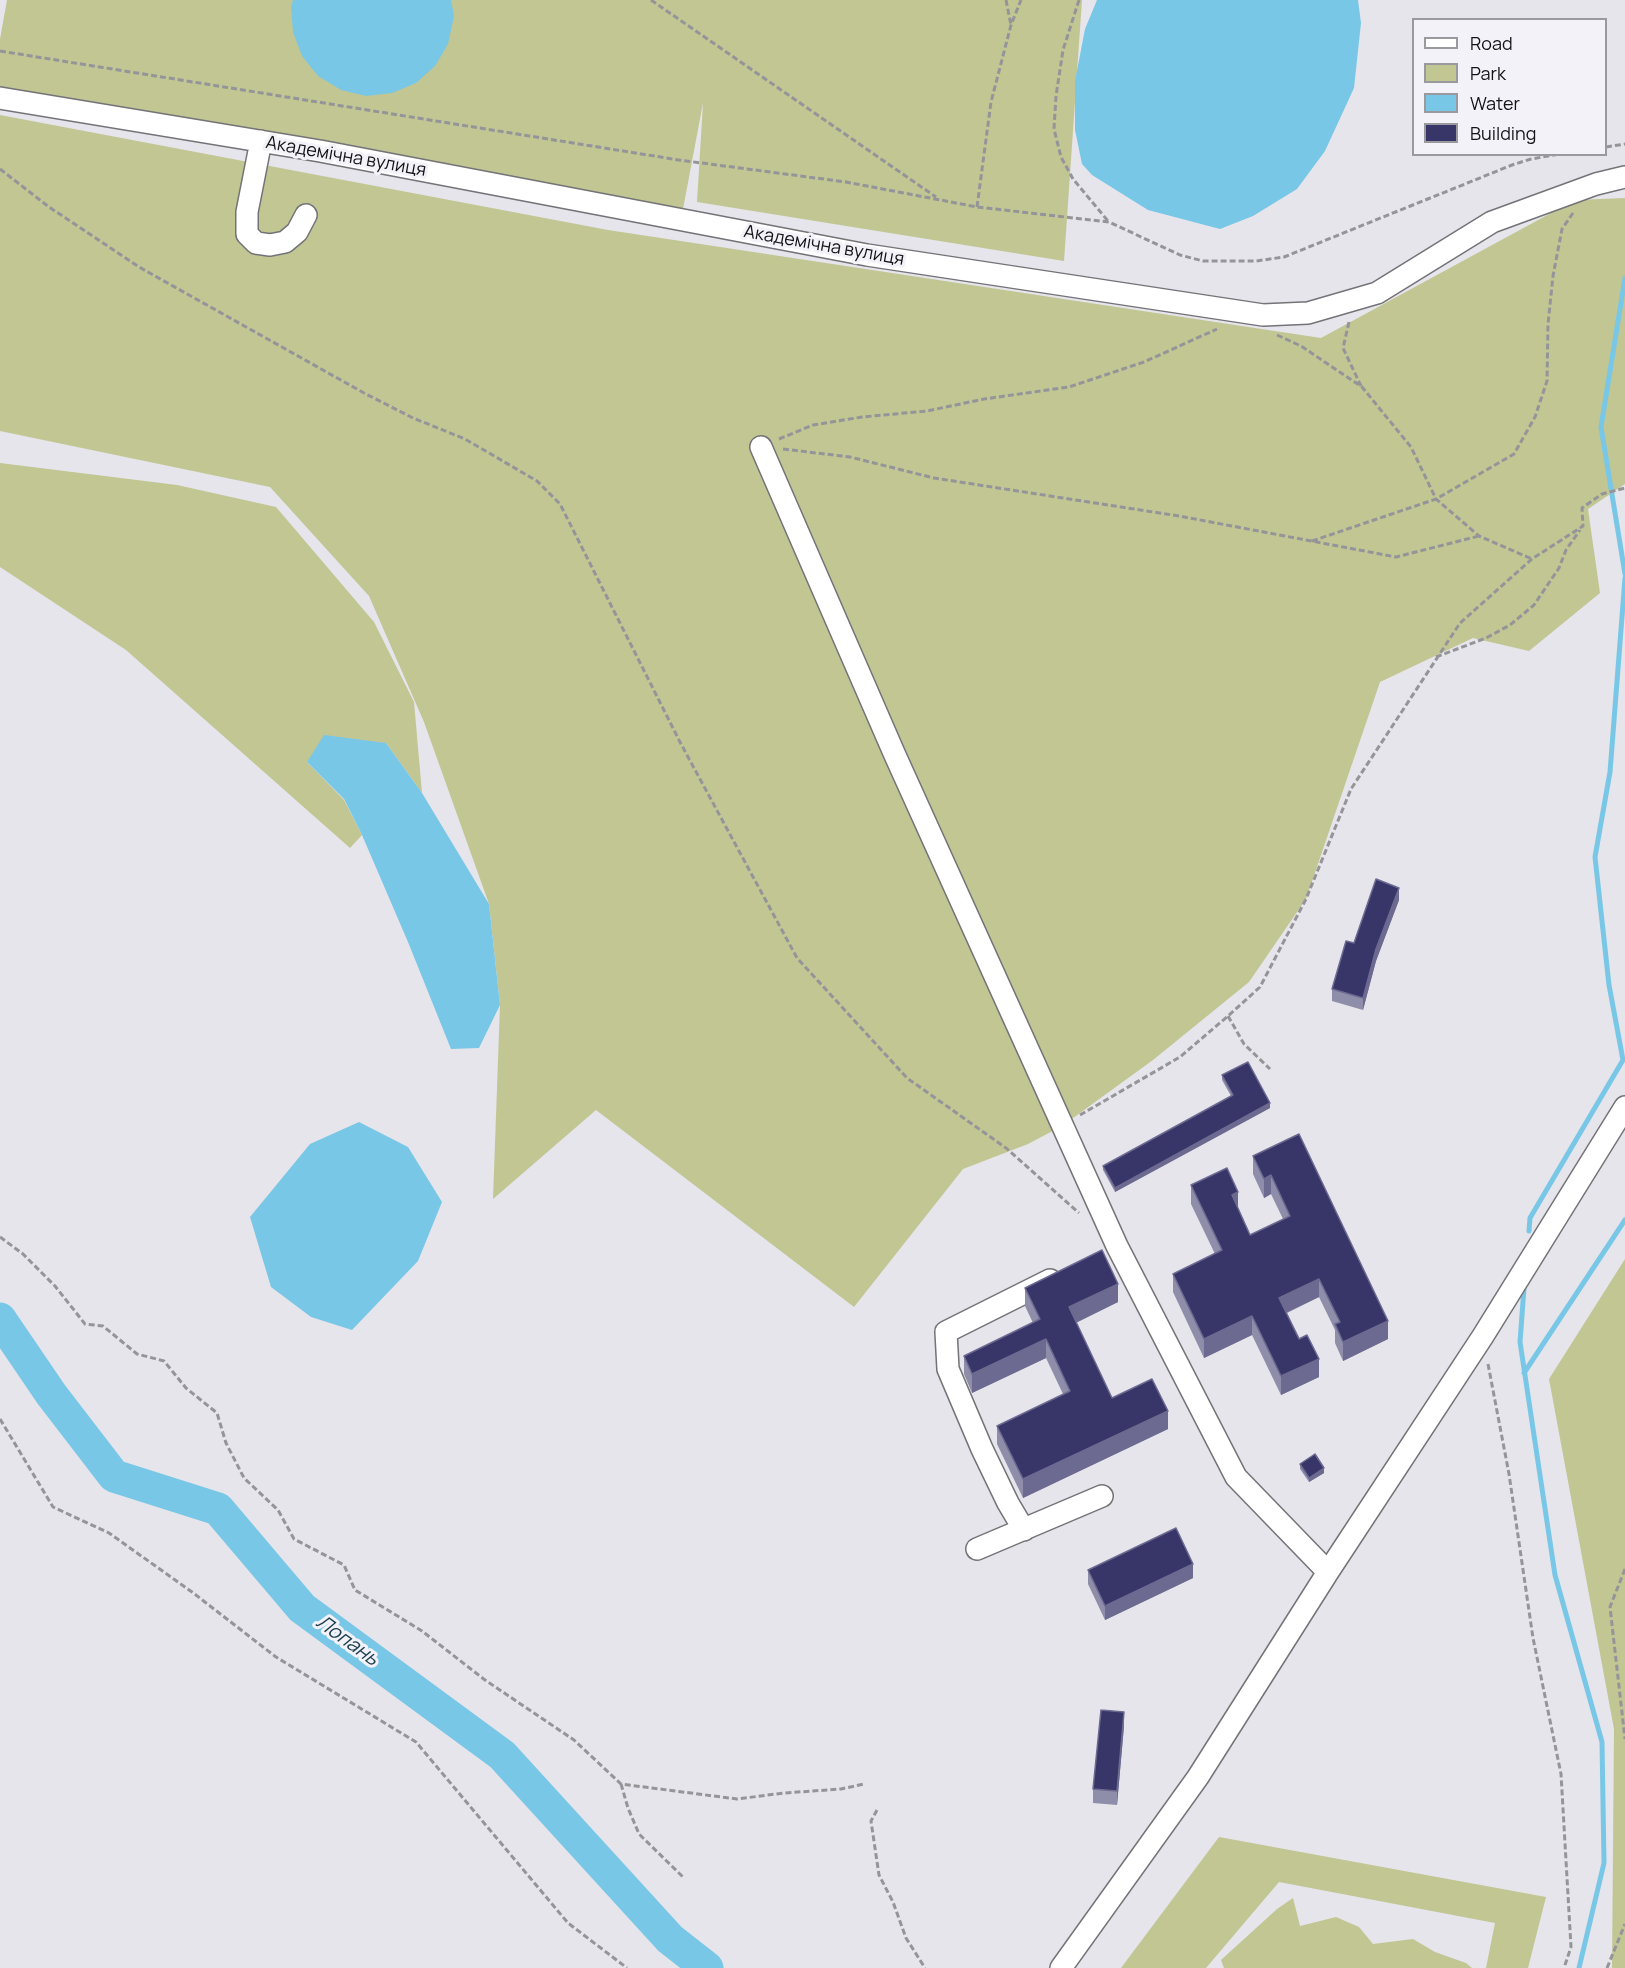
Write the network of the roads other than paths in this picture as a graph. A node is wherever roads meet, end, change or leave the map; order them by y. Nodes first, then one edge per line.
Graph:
1 (0, 98) edge
2 (261, 141) junction
3 (1625, 177) edge
4 (306, 215) dead end
5 (761, 447) road end
6 (1625, 1107) edge
7 (1117, 1246) junction
8 (1096, 1257) edge
9 (1064, 1273) edge
10 (1102, 1496) dead end
11 (1024, 1530) junction
12 (977, 1550) dead end
13 (1328, 1572) junction
14 (1061, 1968) edge

1 - 2 street, Академічна вулиця
2 - 3 street, Академічна вулиця
2 - 4 street
5 - 7 street
6 - 13 street
7 - 8 street
7 - 13 street
9 - 11 street
10 - 11 street
11 - 12 street
13 - 14 street

